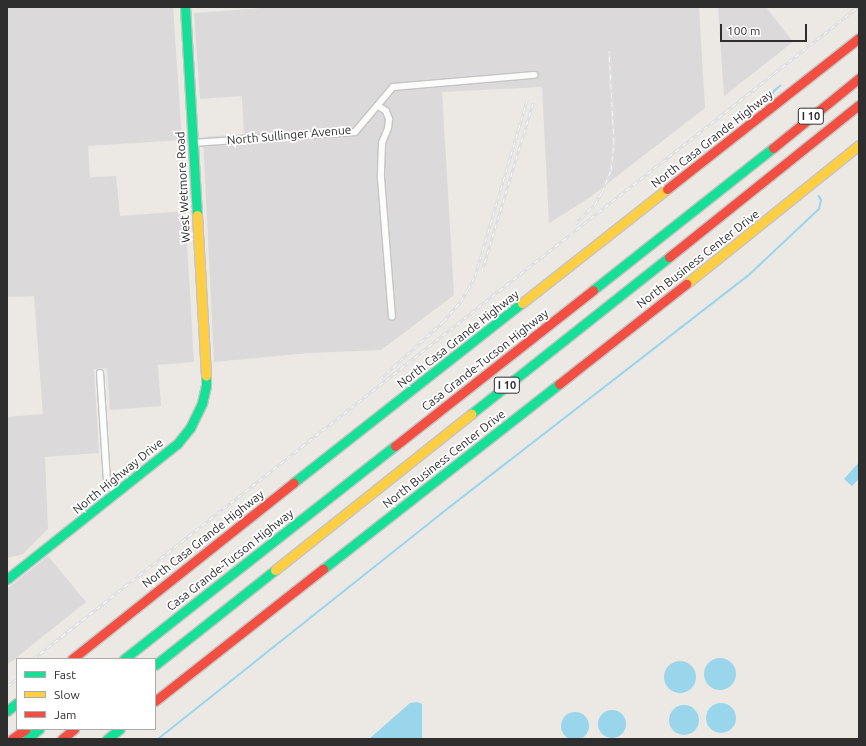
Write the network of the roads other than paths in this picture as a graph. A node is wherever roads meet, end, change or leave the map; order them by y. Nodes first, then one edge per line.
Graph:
1 (185, 7) edge
2 (859, 38) edge
3 (534, 75) dead end
4 (859, 78) edge
5 (859, 105) edge
6 (378, 106) junction
7 (192, 143) junction
8 (858, 147) edge
9 (392, 317) dead end
10 (206, 366) joint
11 (100, 373) dead end
12 (115, 494) junction
13 (7, 579) edge
14 (73, 658) edge
15 (125, 658) edge
16 (156, 664) edge
17 (156, 700) edge
18 (16, 704) edge
19 (7, 711) edge
20 (25, 730) edge
21 (38, 730) edge
22 (73, 730) edge
23 (119, 730) edge
24 (12, 739) edge
25 (27, 739) edge
26 (62, 739) edge
27 (107, 739) edge

1 - 7 main road, West Wetmore Road
2 - 14 main road, North Casa Grande Highway
3 - 6 street, North Sullinger Avenue
4 - 15 main road, Casa Grande-Tucson Highway / I 10
5 - 16 main road, I 10
6 - 7 street, North Sullinger Avenue
6 - 9 street
7 - 10 main road, West Wetmore Road
8 - 17 main road, North Business Center Drive
10 - 12 main road, North Highway Drive
11 - 12 street
12 - 13 main road, North Highway Drive
18 - 19 main road
20 - 24 main road
21 - 25 main road
22 - 26 main road
23 - 27 main road

